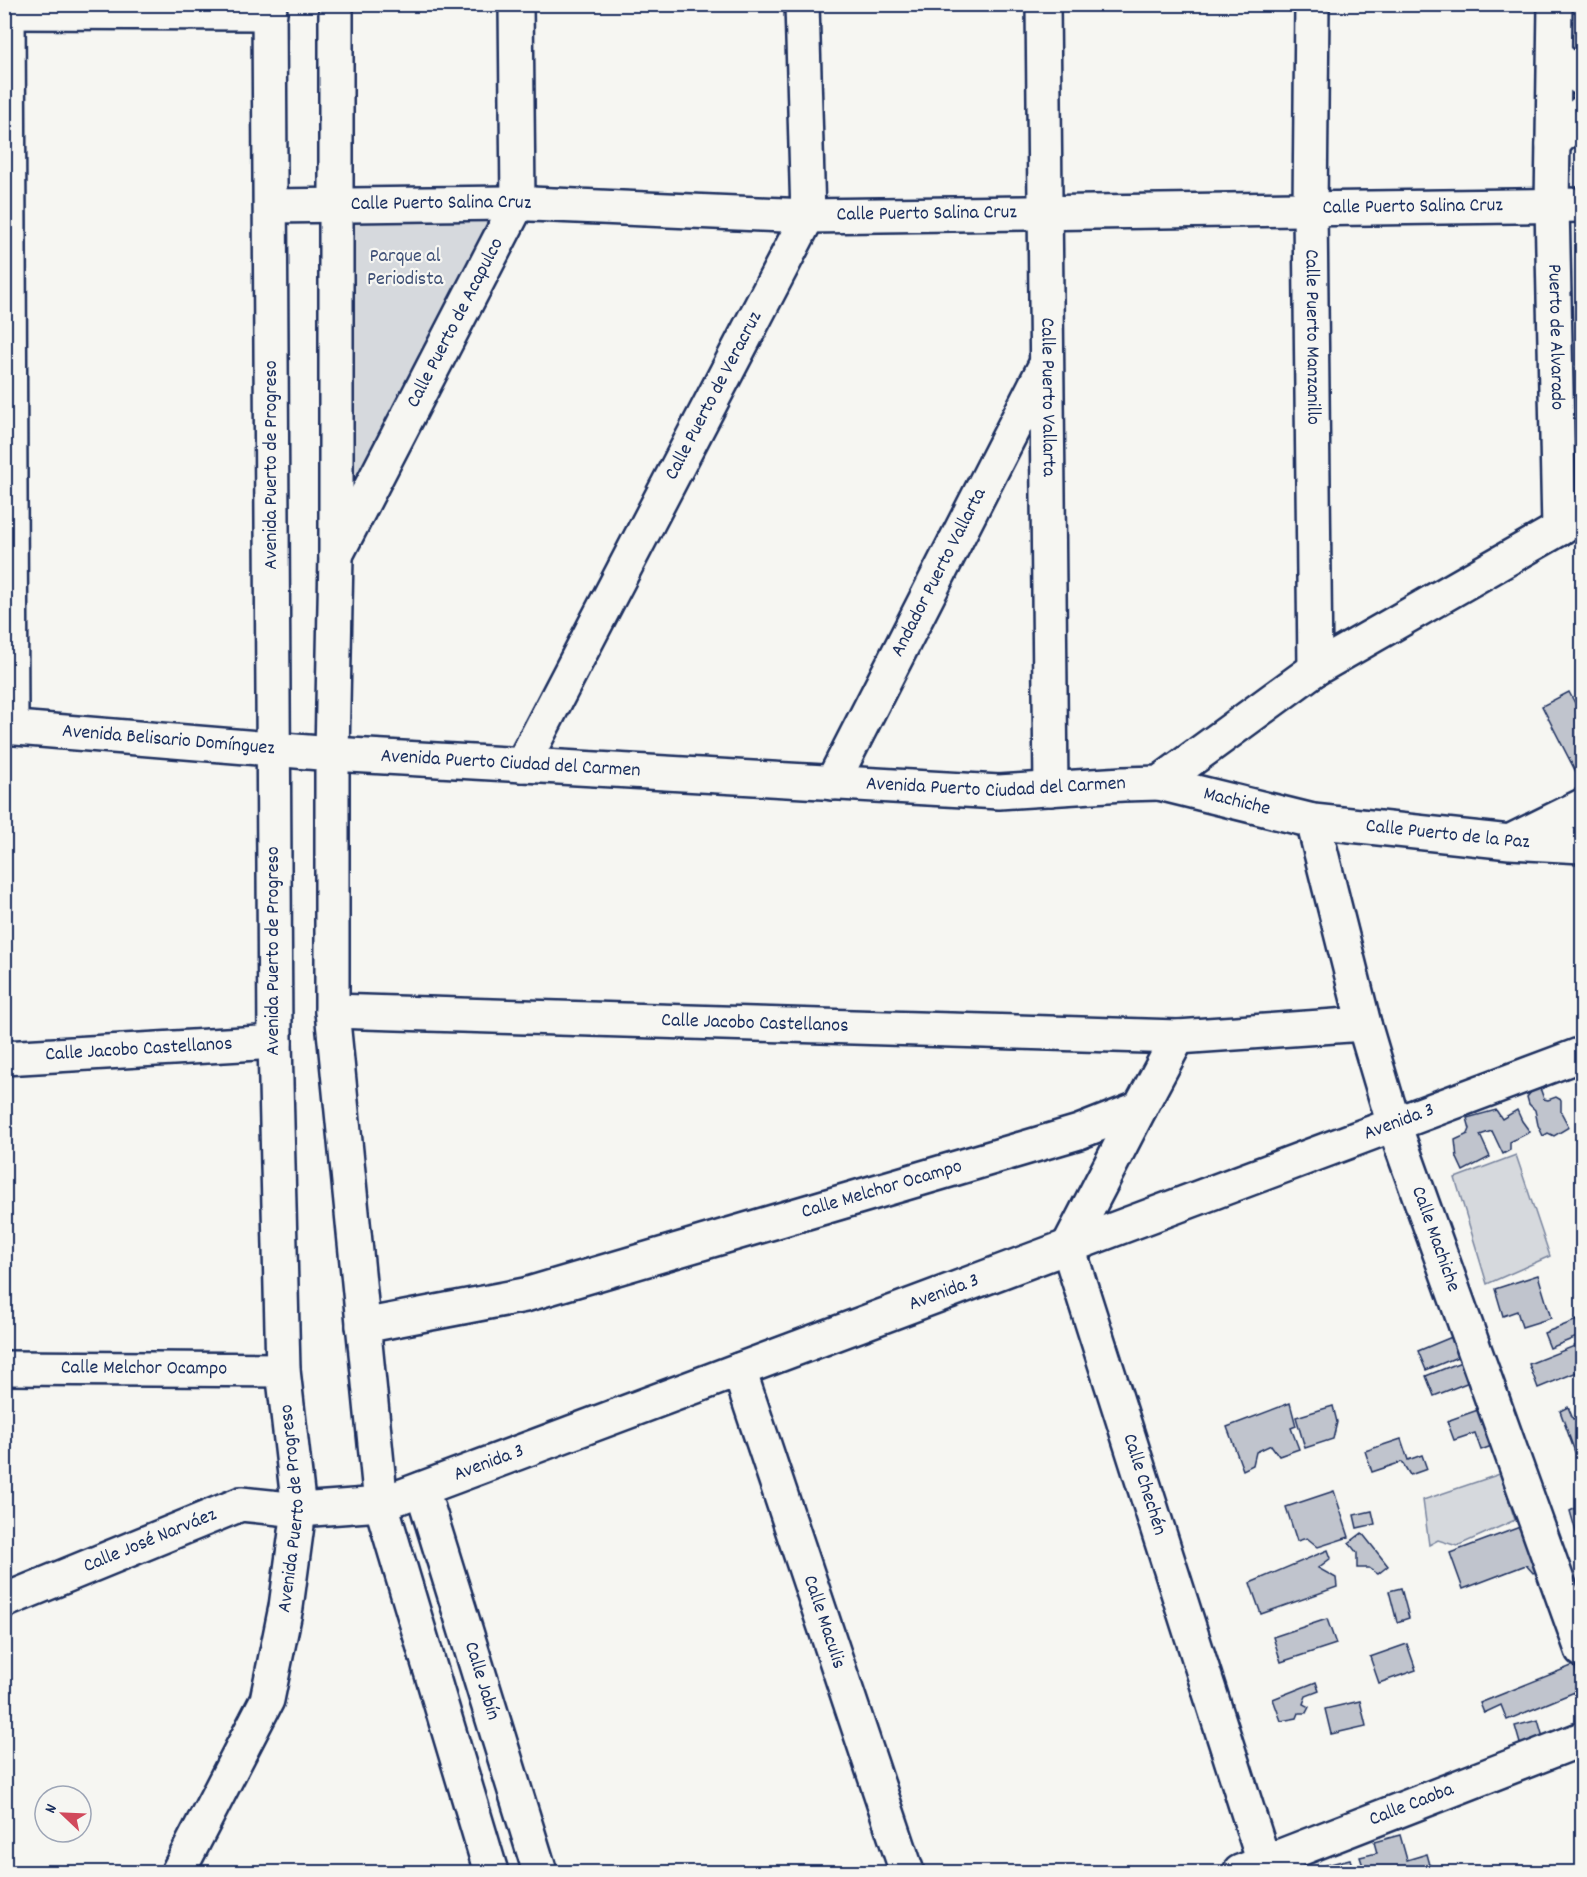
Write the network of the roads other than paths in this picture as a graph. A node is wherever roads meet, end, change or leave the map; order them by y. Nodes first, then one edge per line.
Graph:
1 (336, 4) edge
2 (516, 4) edge
3 (802, 4) edge
4 (1043, 4) edge
5 (1312, 4) edge
6 (1555, 4) edge
7 (7, 9) edge
8 (270, 9) edge
9 (1555, 56) junction
10 (1582, 79) edge
11 (1582, 113) edge
12 (1553, 144) junction
13 (518, 203) junction
14 (335, 204) junction
15 (1567, 205) edge
16 (271, 206) junction
17 (1310, 209) junction
18 (1045, 213) junction
19 (808, 216) junction
20 (1047, 363) junction
21 (1571, 521) edge
22 (336, 555) junction
23 (1315, 669) junction
24 (8, 727) edge
25 (273, 750) junction
26 (332, 754) junction
27 (522, 765) junction
28 (832, 783) junction
29 (1159, 783) junction
30 (1051, 789) junction
31 (1582, 806) edge
32 (1313, 821) junction
33 (1510, 842) junction
34 (1582, 846) edge
35 (332, 1011) junction
36 (1364, 1024) junction
37 (1178, 1037) junction
38 (274, 1042) junction
39 (1582, 1054) edge
40 (4, 1058) edge
41 (1140, 1108) junction
42 (1394, 1125) junction
43 (1068, 1247) junction
44 (363, 1326) junction
45 (4, 1368) edge
46 (283, 1370) junction
47 (739, 1370) junction
48 (422, 1489) junction
49 (381, 1504) junction
50 (299, 1510) junction
51 (4, 1601) edge
52 (1582, 1650) edge
53 (1582, 1739) edge
54 (1257, 1870) edge
55 (178, 1872) edge
56 (491, 1872) edge
57 (540, 1872) edge
58 (907, 1872) edge

1 - 14 street
2 - 13 street, Calle Puerto de Acapulco
3 - 19 street, Calle Puerto de Veracruz
4 - 18 street, Calle Puerto Vallarta
5 - 17 street, Calle Puerto Manzanillo
6 - 9 street, Puerto de Alvarado
7 - 8 street
7 - 24 street
8 - 16 street, Avenida Puerto de Progreso
9 - 10 street
9 - 12 street, Puerto de Alvarado
11 - 12 street
12 - 15 street, Puerto de Alvarado
13 - 14 street, Calle Puerto Salina Cruz
13 - 19 street, Calle Puerto Salina Cruz
13 - 22 street, Calle Puerto de Acapulco
14 - 16 street, Calle Puerto Salina Cruz
14 - 22 street
15 - 17 street, Calle Puerto Salina Cruz
15 - 21 street, Puerto de Alvarado
16 - 25 street, Avenida Puerto de Progreso
17 - 18 street, Calle Puerto Salina Cruz
17 - 23 street, Calle Puerto Manzanillo
18 - 19 street, Calle Puerto Salina Cruz
18 - 20 street, Calle Puerto Vallarta
19 - 27 street, Calle Puerto de Veracruz
20 - 28 street, Andador Puerto Vallarta
20 - 30 street, Calle Puerto Vallarta
21 - 23 street
22 - 26 street
23 - 29 street
24 - 25 street, Avenida Belisario Domínguez
25 - 26 street, Avenida Belisario Domínguez
25 - 38 street, Avenida Puerto de Progreso
26 - 27 street, Avenida Puerto Ciudad del Carmen
26 - 35 street
27 - 28 street, Avenida Puerto Ciudad del Carmen
28 - 30 street, Avenida Puerto Ciudad del Carmen
29 - 30 street, Avenida Puerto Ciudad del Carmen
29 - 32 street, Machiche
31 - 33 street
32 - 33 street, Calle Puerto de la Paz
32 - 36 street, Calle Machiche
33 - 34 street, Calle Puerto de la Paz
35 - 37 street, Calle Jacobo Castellanos
35 - 44 street
36 - 37 street
36 - 42 street, Calle Machiche
37 - 41 street
38 - 40 street, Calle Jacobo Castellanos
38 - 46 street, Avenida Puerto de Progreso
39 - 42 street, Avenida 3
41 - 43 street
41 - 44 street, Calle Melchor Ocampo
42 - 43 street, Avenida 3
42 - 52 street, Calle Machiche
43 - 47 street, Avenida 3
43 - 54 street, Calle Chechén
44 - 49 street
45 - 46 street, Calle Melchor Ocampo
46 - 50 street, Avenida Puerto de Progreso
47 - 48 street, Avenida 3
47 - 58 street, Calle Maculis
48 - 49 street, Avenida 3
48 - 57 street, Calle Jabín
49 - 50 street, Avenida 3
49 - 56 street
50 - 51 street, Calle José Narváez
50 - 55 street, Avenida Puerto de Progreso
53 - 54 street, Calle Caoba

